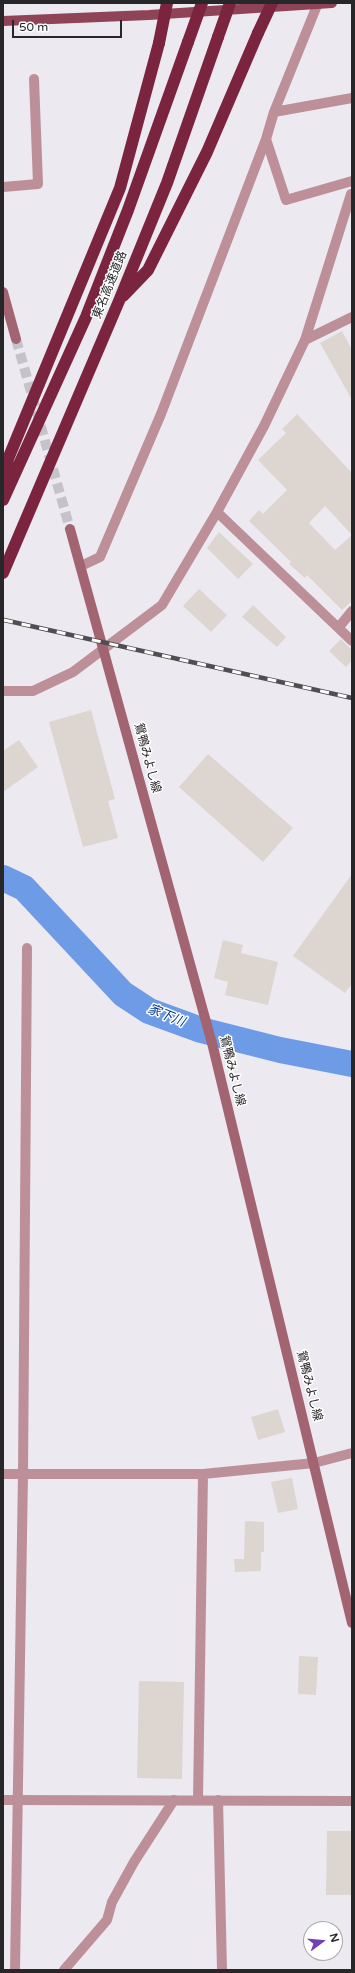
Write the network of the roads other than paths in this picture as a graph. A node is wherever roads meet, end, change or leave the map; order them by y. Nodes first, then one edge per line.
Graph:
1 (167, 3) edge
2 (202, 3) edge
3 (230, 3) edge
4 (272, 3) edge
5 (332, 3) edge
6 (318, 4) edge
7 (3, 21) edge
8 (34, 79) dead end
9 (352, 98) edge
10 (274, 112) junction
11 (266, 139) junction
12 (350, 182) edge
13 (3, 187) edge
14 (352, 194) edge
15 (3, 292) edge
16 (119, 300) junction
17 (352, 316) edge
18 (16, 339) tunnel mouth
19 (306, 340) junction
20 (3, 485) edge
21 (3, 500) edge
22 (217, 512) junction
23 (70, 529) tunnel mouth
24 (81, 566) junction
25 (3, 572) edge
26 (352, 611) edge
27 (339, 627) junction
28 (352, 640) edge
29 (104, 649) junction
30 (3, 691) edge
31 (27, 948) dead end
32 (352, 1453) edge
33 (314, 1464) junction
34 (3, 1474) edge
35 (23, 1474) junction
36 (203, 1474) junction
37 (352, 1623) edge
38 (3, 1800) edge
39 (18, 1800) junction
40 (174, 1800) junction
41 (198, 1800) junction
42 (218, 1800) junction
43 (352, 1801) edge
44 (15, 1970) edge
45 (64, 1970) edge
46 (222, 1970) edge

1 - 20 highway, bridge
2 - 21 highway, 東名高速道路, bridge
3 - 16 highway, 東名高速道路, bridge
4 - 16 highway, bridge
5 - 6 main road
6 - 7 main road
6 - 10 street
8 - 13 street
9 - 10 street
10 - 11 street
11 - 12 street
11 - 24 street
12 - 14 street
14 - 19 street
15 - 18 main road
16 - 25 highway, 東名高速道路
17 - 19 street
19 - 22 street
22 - 27 street
22 - 29 street
23 - 24 main road, 鴛鴨みよし線
24 - 29 main road, 鴛鴨みよし線
26 - 27 street
27 - 28 street
29 - 30 street
29 - 33 main road, 鴛鴨みよし線
31 - 35 street
32 - 33 street
33 - 36 street
33 - 37 main road, 鴛鴨みよし線
34 - 35 street
35 - 36 street
35 - 39 street
36 - 41 street
38 - 39 street
39 - 40 street
39 - 44 street
40 - 41 street
40 - 45 street
41 - 42 street
42 - 43 street
42 - 46 street

